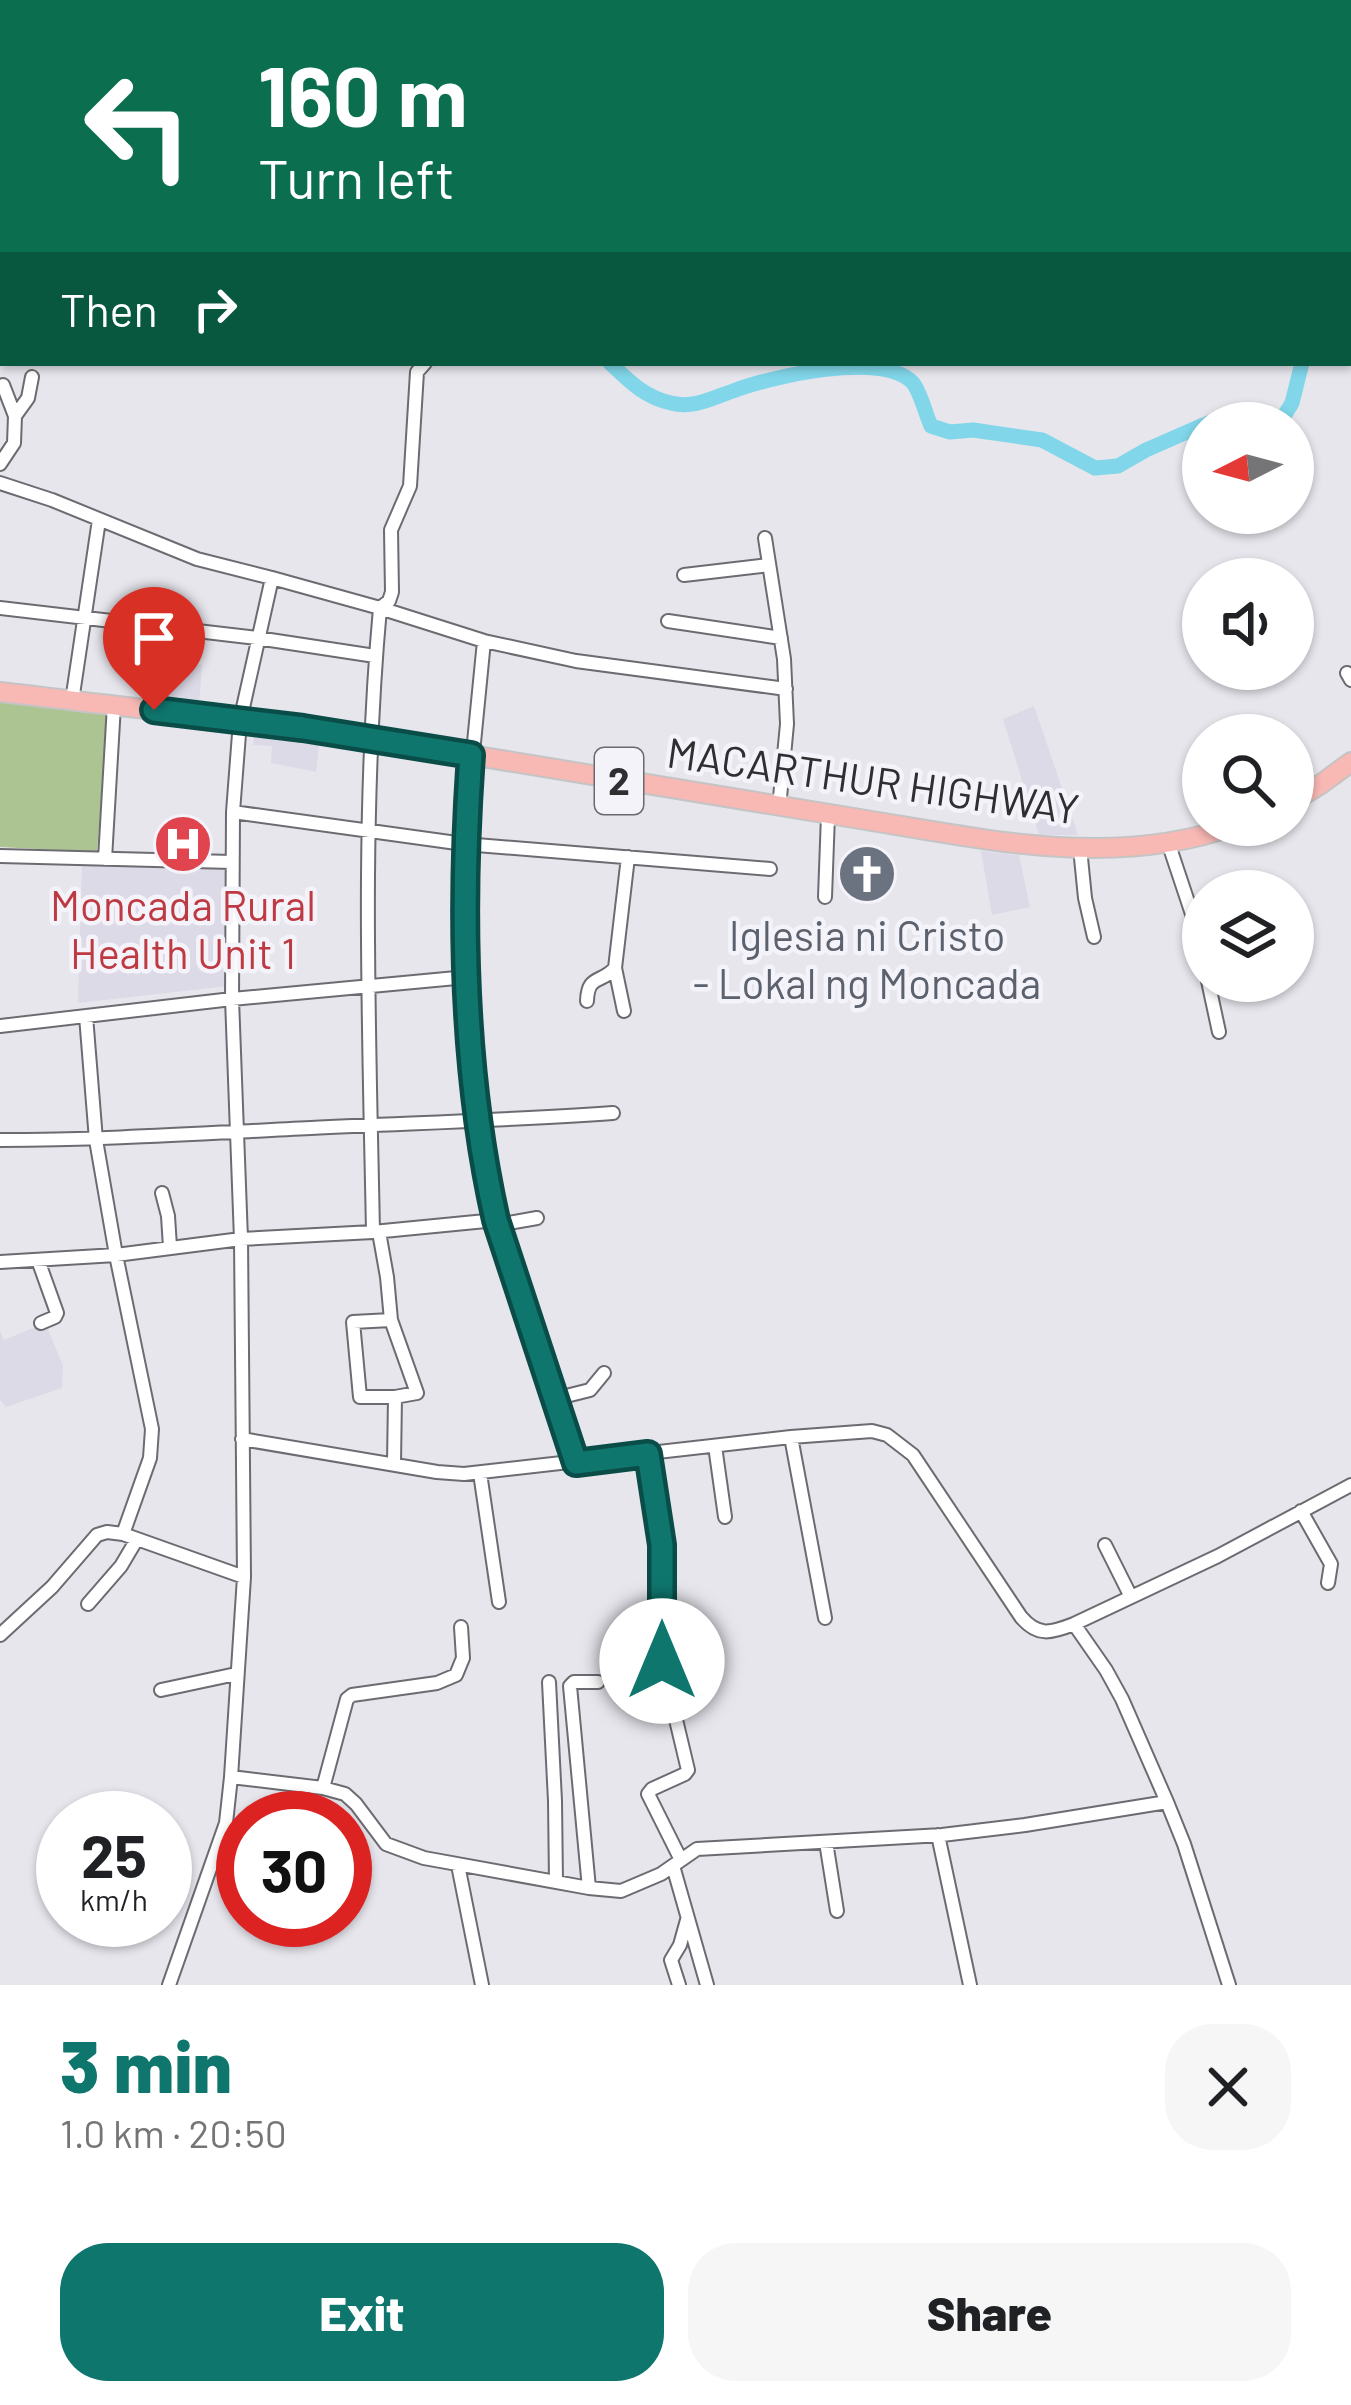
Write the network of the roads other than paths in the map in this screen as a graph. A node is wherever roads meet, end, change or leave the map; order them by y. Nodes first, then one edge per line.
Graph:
1 (422, 366) edge
2 (32, 377) dead end
3 (3, 385) dead end
4 (15, 416) junction
5 (0, 464) edge
6 (0, 483) edge
7 (99, 520) junction
8 (765, 538) dead end
9 (769, 565) junction
10 (684, 575) dead end
11 (272, 578) junction
12 (0, 608) edge
13 (380, 608) junction
14 (85, 616) junction
15 (668, 621) dead end
16 (257, 638) junction
17 (781, 638) junction
18 (484, 641) junction
19 (375, 656) junction
20 (786, 689) junction
21 (0, 692) edge
22 (72, 701) junction
23 (114, 705) junction
24 (240, 721) junction
25 (370, 739) junction
26 (471, 755) junction
27 (1351, 762) edge
28 (1314, 788) edge
29 (779, 808) junction
30 (233, 812) junction
31 (828, 815) junction
32 (366, 832) junction
33 (1182, 838) edge
34 (1168, 842) junction
35 (464, 844) junction
36 (1080, 848) junction
37 (0, 856) edge
38 (628, 857) junction
39 (105, 859) junction
40 (232, 862) junction
41 (770, 869) dead end
42 (1182, 884) edge
43 (825, 897) dead end
44 (1094, 938) dead end
45 (615, 968) junction
46 (467, 977) junction
47 (366, 986) junction
48 (232, 999) junction
49 (587, 1001) dead end
50 (1213, 1002) edge
51 (624, 1011) dead end
52 (86, 1016) junction
53 (0, 1026) edge
54 (1219, 1032) dead end
55 (613, 1113) dead end
56 (478, 1123) junction
57 (371, 1125) junction
58 (237, 1132) junction
59 (0, 1140) edge
60 (96, 1140) junction
61 (162, 1193) dead end
62 (537, 1217) dead end
63 (496, 1223) junction
64 (376, 1232) junction
65 (241, 1239) junction
66 (170, 1247) junction
67 (116, 1255) junction
68 (38, 1260) junction
69 (0, 1262) edge
70 (391, 1320) junction
71 (41, 1323) dead end
72 (604, 1373) dead end
73 (394, 1397) junction
74 (554, 1399) junction
75 (791, 1437) junction
76 (242, 1439) junction
77 (715, 1446) junction
78 (648, 1454) junction
79 (394, 1463) junction
80 (576, 1463) junction
81 (480, 1473) junction
82 (1351, 1485) edge
83 (1301, 1511) junction
84 (725, 1517) dead end
85 (130, 1537) junction
86 (1105, 1545) dead end
87 (244, 1577) junction
88 (1328, 1583) dead end
89 (1131, 1597) junction
90 (499, 1602) dead end
91 (88, 1604) dead end
92 (825, 1618) dead end
93 (1074, 1624) junction
94 (461, 1627) dead end
95 (0, 1635) edge
96 (662, 1668) junction
97 (236, 1674) junction
98 (627, 1676) dead end
99 (549, 1682) dead end
100 (598, 1682) dead end
101 (161, 1690) dead end
102 (231, 1777) junction
103 (323, 1788) junction
104 (1167, 1802) junction
105 (938, 1835) junction
106 (826, 1842) junction
107 (677, 1863) junction
108 (458, 1864) junction
109 (556, 1882) junction
110 (589, 1888) junction
111 (837, 1911) dead end
112 (688, 1918) junction
113 (170, 1985) edge
114 (482, 1985) edge
115 (679, 1985) edge
116 (707, 1985) edge
117 (970, 1985) edge
118 (1229, 1985) edge

1 - 13 street
2 - 4 street
3 - 4 street
4 - 5 street
6 - 7 street
7 - 11 street
7 - 14 street
8 - 9 street
9 - 10 street
9 - 17 street
11 - 13 street
11 - 16 street
12 - 14 street
13 - 18 street
13 - 19 street
14 - 16 street
14 - 22 street
15 - 17 street
16 - 19 street
16 - 24 street
17 - 20 street
18 - 20 street
18 - 26 street
19 - 25 street
20 - 29 street
21 - 22 highway, MACARTHUR HIGHWAY / 2
22 - 23 highway, MACARTHUR HIGHWAY / 2
23 - 24 highway, MACARTHUR HIGHWAY / 2
23 - 39 street
24 - 25 highway, MACARTHUR HIGHWAY / 2
24 - 30 street
25 - 26 highway, MACARTHUR HIGHWAY / 2
25 - 32 street
26 - 29 highway, MACARTHUR HIGHWAY / 2
26 - 35 street
27 - 28 highway
29 - 31 highway, MACARTHUR HIGHWAY / 2
30 - 32 street
30 - 40 street
31 - 36 highway, MACARTHUR HIGHWAY / 2
31 - 43 street
32 - 35 street
32 - 47 street
33 - 34 highway, MACARTHUR HIGHWAY / 2
34 - 36 highway, MACARTHUR HIGHWAY / 2
34 - 42 street
35 - 38 street
35 - 46 street
36 - 44 street
37 - 39 street
38 - 41 street
38 - 45 street
39 - 40 street
40 - 48 street
45 - 49 street
45 - 51 street
46 - 47 street
46 - 56 street
47 - 48 street
47 - 57 street
48 - 52 street
48 - 58 street
50 - 54 street
52 - 53 street
52 - 60 street
55 - 56 street
56 - 57 street
56 - 63 street
57 - 58 street
57 - 64 street
58 - 60 street
58 - 65 street
59 - 60 street
60 - 67 street
61 - 66 street
62 - 63 street
63 - 64 street
63 - 74 street
64 - 65 street
64 - 70 street
65 - 66 street
65 - 76 street
66 - 67 street
67 - 68 street
67 - 85 street
68 - 69 street
68 - 71 street
70 - 73 street
70 - 73 street
72 - 74 street
73 - 79 street
74 - 80 street
75 - 77 street
75 - 92 street
75 - 93 street
76 - 79 street
76 - 87 street
77 - 78 street
77 - 84 street
78 - 80 street
78 - 96 street
79 - 81 street
80 - 81 street
81 - 90 street
82 - 83 street
83 - 88 street
83 - 89 street
85 - 87 street
85 - 91 street
85 - 95 street
86 - 89 street
87 - 97 street
89 - 93 street
93 - 104 street
94 - 103 street
96 - 98 street
96 - 107 street
97 - 101 street
97 - 102 street
99 - 109 street
100 - 110 street
102 - 103 street
102 - 113 street
103 - 108 street
104 - 105 street
104 - 118 street
105 - 106 street
105 - 117 street
106 - 107 street
106 - 111 street
107 - 110 street
107 - 112 street
108 - 109 street
108 - 114 street
109 - 110 street
112 - 115 street
112 - 116 street

